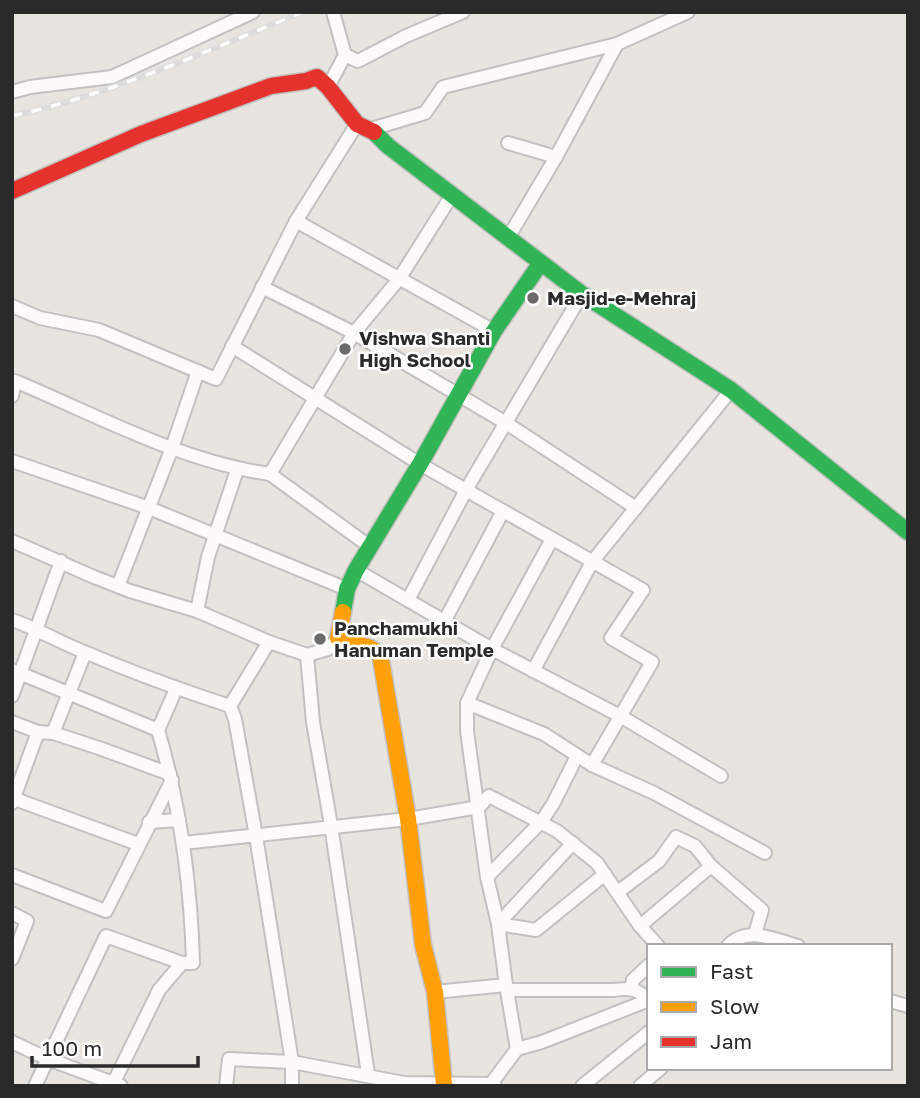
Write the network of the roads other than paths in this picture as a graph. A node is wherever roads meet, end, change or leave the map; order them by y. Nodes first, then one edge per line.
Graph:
1 (253, 12) edge
2 (333, 12) edge
3 (463, 12) edge
4 (688, 12) edge
5 (617, 44) junction
6 (345, 55) junction
7 (328, 87) junction
8 (12, 92) edge
9 (364, 126) junction
10 (508, 143) dead end
11 (556, 157) junction
12 (12, 191) edge
13 (452, 195) junction
14 (296, 221) junction
15 (508, 238) junction
16 (540, 264) junction
17 (399, 279) junction
18 (262, 287) junction
19 (582, 294) junction
20 (12, 306) edge
21 (494, 331) junction
22 (354, 333) junction
23 (232, 346) junction
24 (198, 371) junction
25 (731, 390) junction
26 (457, 394) junction
27 (12, 396) edge
28 (316, 397) junction
29 (506, 423) junction
30 (172, 448) junction
31 (12, 461) edge
32 (420, 464) junction
33 (237, 470) junction
34 (270, 474) junction
35 (466, 490) junction
36 (149, 508) junction
37 (636, 508) junction
38 (503, 511) junction
39 (908, 532) edge
40 (214, 536) junction
41 (552, 539) junction
42 (12, 541) edge
43 (369, 546) junction
44 (61, 561) junction
45 (593, 562) junction
46 (356, 570) junction
47 (118, 586) junction
48 (347, 589) junction
49 (408, 600) junction
50 (197, 611) junction
51 (12, 620) edge
52 (445, 620) junction
53 (37, 629) junction
54 (338, 638) junction
55 (269, 642) junction
56 (492, 649) junction
57 (85, 653) junction
58 (307, 655) junction
59 (533, 671) junction
60 (17, 672) edge
61 (176, 689) junction
62 (68, 694) junction
63 (12, 696) edge
64 (467, 703) junction
65 (230, 706) junction
66 (622, 717) junction
67 (12, 722) edge
68 (158, 730) junction
69 (38, 732) junction
70 (53, 733) junction
71 (577, 756) junction
72 (593, 765) junction
73 (721, 776) dead end
74 (171, 777) junction
75 (13, 800) edge
76 (479, 807) junction
77 (408, 818) junction
78 (178, 820) junction
79 (149, 822) junction
80 (541, 822) junction
81 (331, 825) junction
82 (256, 836) junction
83 (183, 843) junction
84 (573, 843) junction
85 (138, 844) junction
86 (765, 853) dead end
87 (711, 866) junction
88 (605, 874) junction
89 (12, 876) edge
90 (487, 877) junction
91 (618, 892) junction
92 (12, 913) edge
93 (498, 923) junction
94 (640, 926) junction
95 (755, 934) junction
96 (656, 944) edge
97 (730, 944) edge
98 (791, 944) edge
99 (12, 959) edge
100 (182, 963) junction
101 (647, 967) edge
102 (506, 988) junction
103 (631, 988) junction
104 (435, 992) junction
105 (647, 998) edge
106 (647, 1001) edge
107 (647, 1034) edge
108 (12, 1042) edge
109 (517, 1049) junction
110 (48, 1059) junction
111 (292, 1062) junction
112 (659, 1070) edge
113 (368, 1074) junction
114 (404, 1084) edge
115 (444, 1084) edge
116 (115, 1085) edge
117 (493, 1085) edge
118 (35, 1086) edge
119 (226, 1086) edge
120 (292, 1086) edge
121 (582, 1086) edge
122 (639, 1086) edge

1 - 8 street
2 - 6 street
3 - 6 street
4 - 5 street
5 - 9 street
5 - 11 street
6 - 7 street
7 - 9 main road
7 - 12 main road
9 - 13 main road
9 - 14 street
10 - 11 street
11 - 15 street
13 - 15 main road
13 - 17 street
14 - 17 street
14 - 18 street
15 - 16 main road
16 - 19 main road
16 - 21 main road
17 - 21 street
17 - 22 street
18 - 22 street
18 - 23 street
19 - 25 main road
19 - 29 street
20 - 24 street
21 - 26 main road
22 - 26 street
22 - 28 street
23 - 24 street
23 - 28 street
24 - 30 street
25 - 37 street
25 - 39 main road
26 - 29 street
26 - 32 main road
27 - 30 street
28 - 32 street
28 - 34 street
29 - 35 street
29 - 37 street
30 - 33 street
30 - 36 street
31 - 36 street
32 - 35 street
32 - 43 main road
33 - 34 street
33 - 40 street
34 - 43 street
35 - 38 street
35 - 49 street
36 - 40 street
36 - 47 street
37 - 45 street
38 - 41 street
38 - 52 street
40 - 48 street
40 - 50 street
41 - 45 street
41 - 56 street
42 - 44 street
43 - 46 main road
44 - 47 street
44 - 53 street
45 - 59 street
45 - 66 street
46 - 48 main road
46 - 49 street
47 - 50 street
48 - 54 main road
49 - 52 street
50 - 55 street
51 - 53 street
52 - 56 street
53 - 57 street
53 - 60 street
54 - 58 street
54 - 77 main road
55 - 58 street
55 - 65 street
56 - 59 street
56 - 64 street
57 - 61 street
57 - 62 street
58 - 81 street
59 - 66 street
60 - 62 street
60 - 63 street
61 - 65 street
61 - 68 street
62 - 68 street
62 - 70 street
64 - 71 street
64 - 76 street
65 - 82 street
66 - 72 street
66 - 73 street
67 - 69 street
68 - 74 street
69 - 70 street
69 - 75 street
70 - 74 street
71 - 72 street
71 - 80 street
72 - 86 street
74 - 78 street
74 - 79 street
75 - 85 street
76 - 77 street
76 - 80 street
76 - 90 street
77 - 81 street
77 - 104 main road
78 - 79 street
78 - 83 street
79 - 85 street
80 - 84 street
80 - 90 street
81 - 82 street
81 - 113 street
82 - 83 street
82 - 111 street
83 - 100 street
84 - 88 street
84 - 93 street
85 - 89 street
87 - 91 street
87 - 94 street
87 - 95 street
88 - 91 street
88 - 93 street
90 - 93 street
91 - 94 street
92 - 99 street
93 - 102 street
94 - 96 street
95 - 97 street
95 - 98 street
100 - 110 street
100 - 116 street
101 - 103 street
102 - 103 street
102 - 104 street
102 - 109 street
103 - 105 street
104 - 115 main road
106 - 109 street
107 - 121 street
108 - 110 street
109 - 117 street
110 - 116 street
110 - 118 street
111 - 113 street
111 - 119 street
111 - 120 street
112 - 122 street
113 - 114 street
114 - 115 street
115 - 117 street

